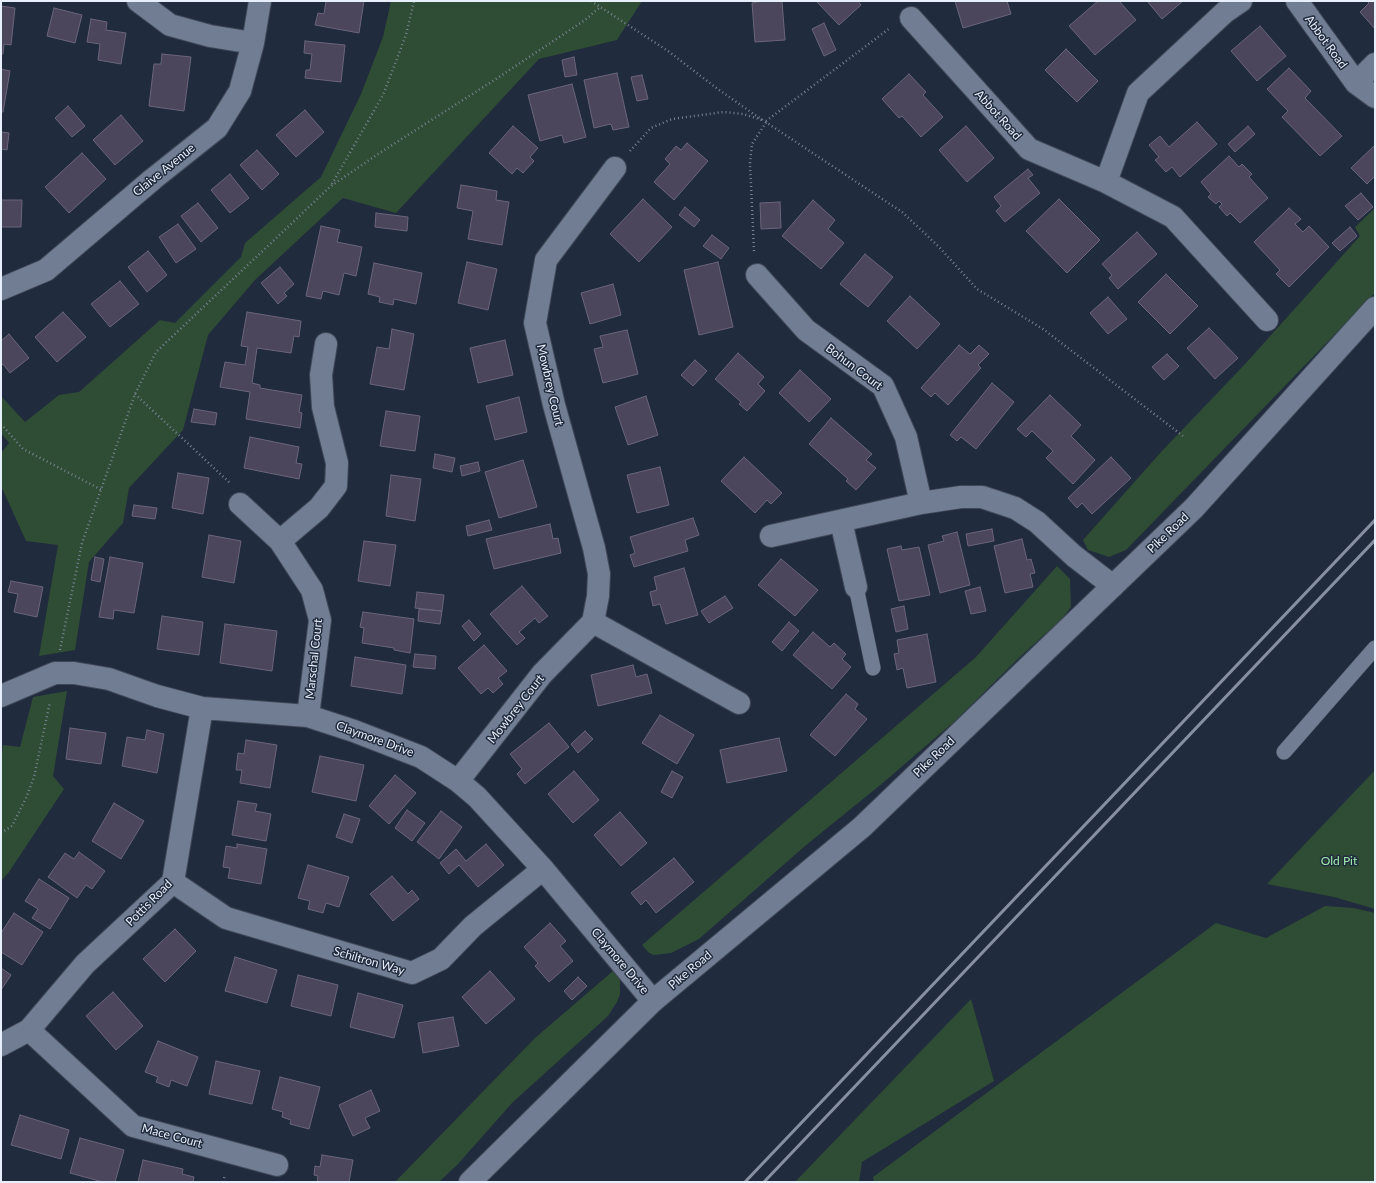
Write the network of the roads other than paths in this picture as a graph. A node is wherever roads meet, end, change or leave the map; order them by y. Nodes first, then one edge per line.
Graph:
1 (138, 1) edge
2 (260, 1) edge
3 (1241, 1) edge
4 (1297, 1) edge
5 (902, 22) road end
6 (252, 43) junction
7 (1375, 64) edge
8 (1356, 83) junction
9 (1375, 97) edge
10 (615, 168) road end
11 (1106, 182) junction
12 (757, 275) road end
13 (1, 289) edge
14 (1375, 308) edge
15 (1267, 320) dead end
16 (326, 344) dead end
17 (921, 502) junction
18 (240, 504) road end
19 (841, 521) junction
20 (771, 536) dead end
21 (280, 541) junction
22 (1113, 586) junction
23 (856, 587) joint
24 (593, 622) junction
25 (1375, 648) edge
26 (873, 668) dead end
27 (1, 696) edge
28 (739, 703) dead end
29 (202, 708) junction
30 (308, 716) junction
31 (1284, 752) dead end
32 (458, 782) junction
33 (543, 869) junction
34 (174, 882) junction
35 (653, 1001) junction
36 (30, 1030) junction
37 (1, 1045) edge
38 (277, 1164) dead end
39 (470, 1182) edge

1 - 6 street
2 - 6 street, Glaive Avenue
3 - 11 street
4 - 8 street, Abbot Road
5 - 11 street, Abbot Road
6 - 13 street, Glaive Avenue
7 - 8 street
8 - 9 street, Abbot Road
10 - 24 street, Mowbrey Court
11 - 15 street, Abbot Road
12 - 17 street, Bohun Court
14 - 22 street, Pike Road
16 - 21 street
17 - 19 street
17 - 22 street
18 - 21 street, Marschal Court
19 - 20 street
19 - 23 street
21 - 30 street, Marschal Court
22 - 35 street, Pike Road
23 - 26 lane
24 - 28 street
24 - 32 street, Mowbrey Court
25 - 31 lane
27 - 29 street, Claymore Drive
29 - 30 street, Claymore Drive
29 - 34 street, Pottis Road
30 - 32 street, Claymore Drive
32 - 33 street, Claymore Drive
33 - 34 street, Schiltron Way
33 - 35 street, Claymore Drive
34 - 36 street, Pottis Road
35 - 39 street, Pike Road
36 - 37 street, Pottis Road
36 - 38 street, Mace Court

